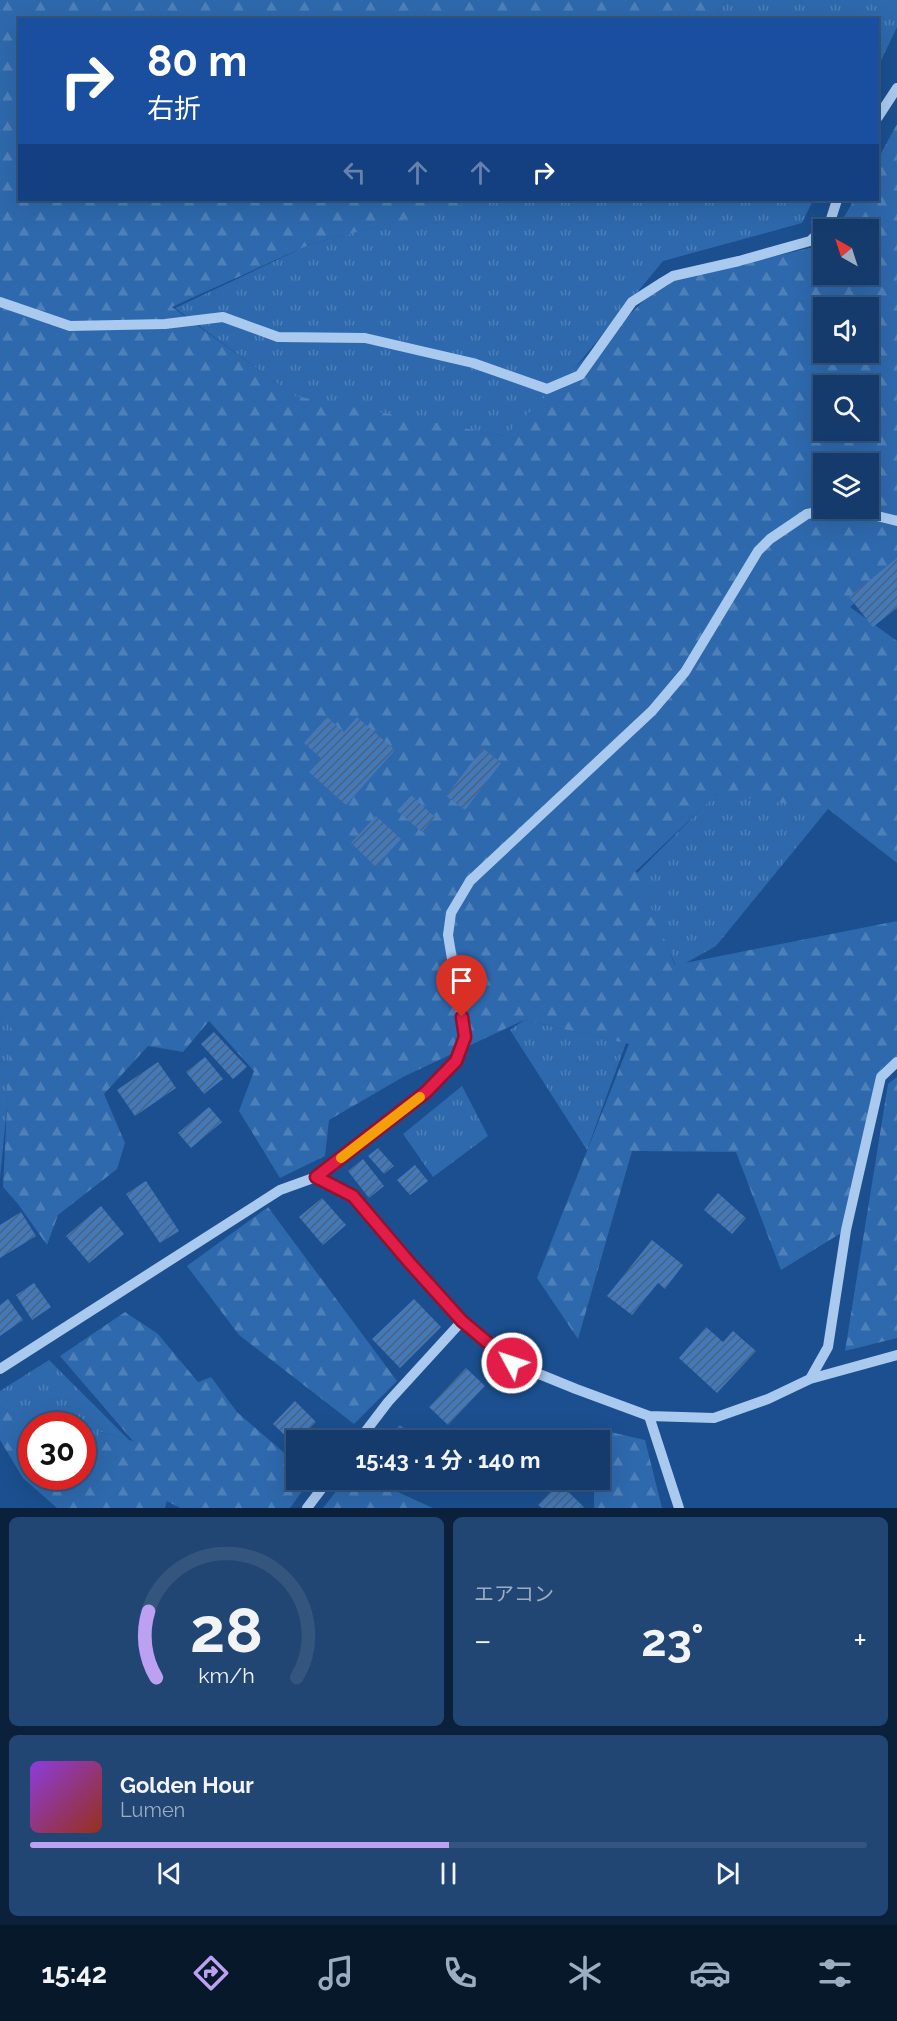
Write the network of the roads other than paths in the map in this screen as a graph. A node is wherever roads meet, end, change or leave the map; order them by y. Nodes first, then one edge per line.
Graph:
1 (897, 88) edge
2 (879, 115) edge
3 (837, 201) edge
4 (0, 302) edge
5 (813, 513) edge
6 (879, 516) edge
7 (897, 521) edge
8 (897, 1062) edge
9 (316, 1177) junction
10 (462, 1321) junction
11 (897, 1355) edge
12 (0, 1369) edge
13 (810, 1379) junction
14 (649, 1416) junction
15 (367, 1430) edge
16 (321, 1490) edge
17 (307, 1508) edge
18 (679, 1508) edge

1 - 2 street
3 - 4 street
5 - 9 street
6 - 7 street
8 - 13 street
9 - 10 street
9 - 12 street
10 - 14 street
10 - 15 street
11 - 13 street
13 - 14 street
14 - 18 street
16 - 17 street

